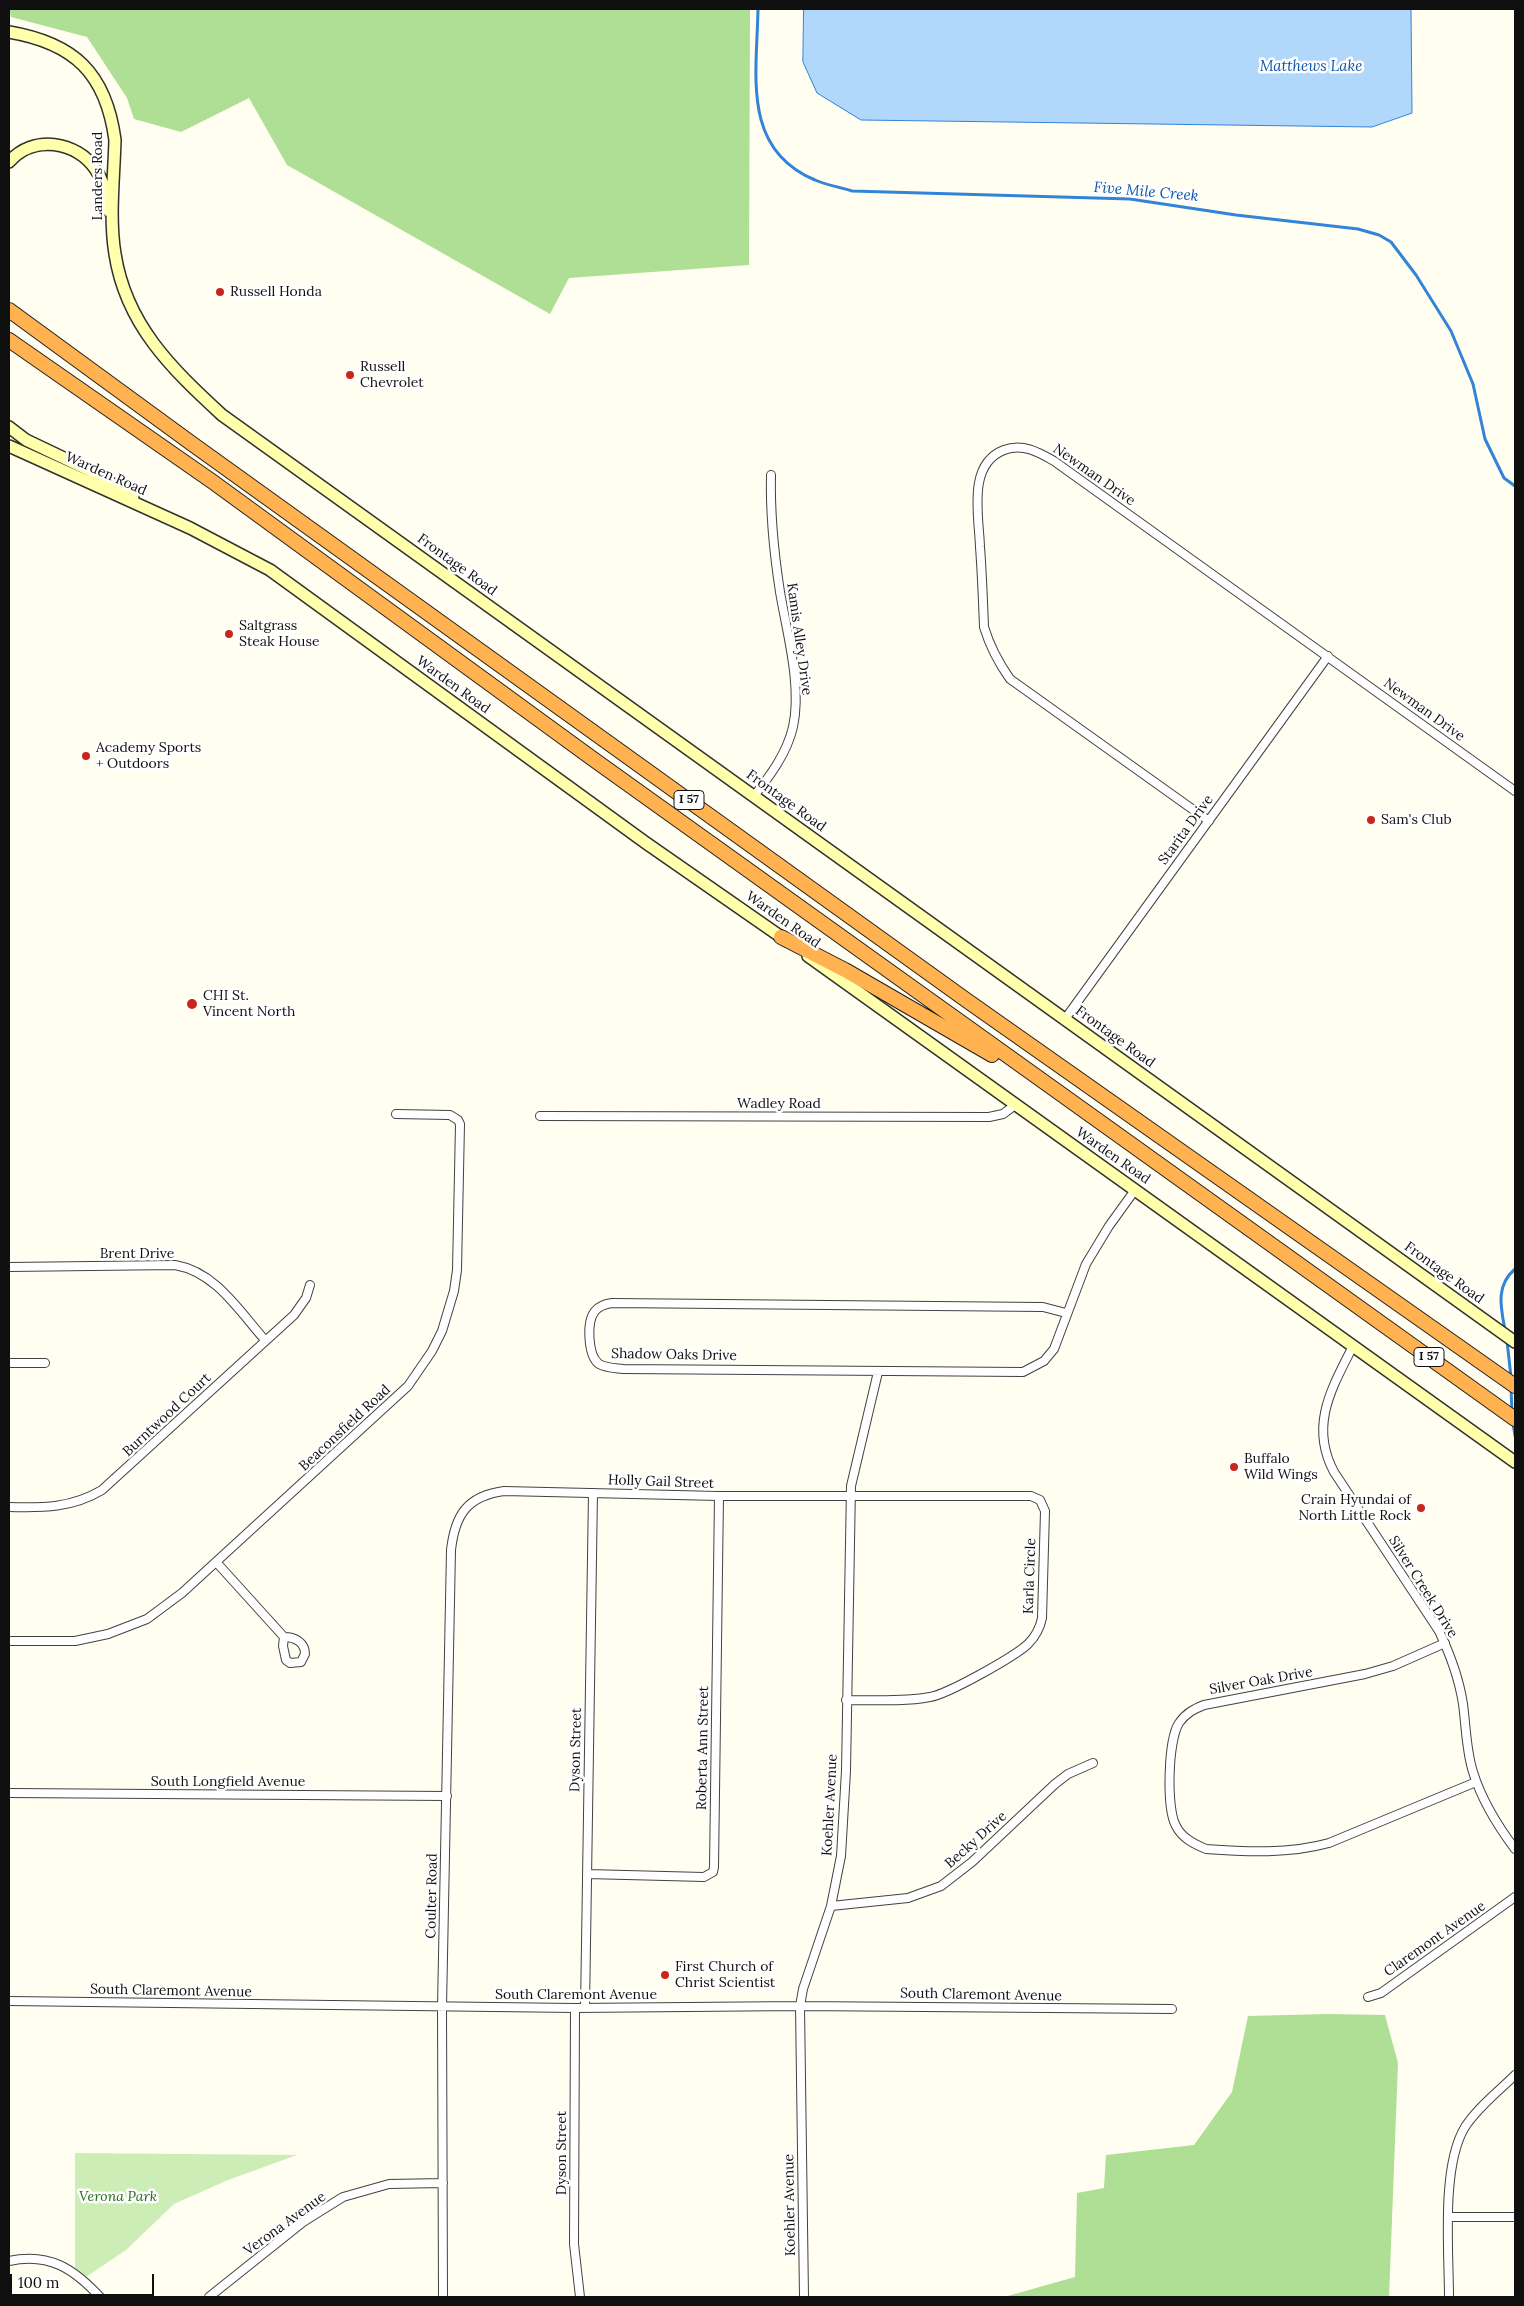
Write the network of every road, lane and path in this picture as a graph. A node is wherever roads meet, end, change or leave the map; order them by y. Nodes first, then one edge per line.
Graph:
1 (9, 32) edge
2 (9, 162) edge
3 (113, 227) junction
4 (11, 312) edge
5 (9, 340) edge
6 (9, 427) edge
7 (9, 446) edge
8 (23, 453) junction
9 (9, 454) edge
10 (771, 475) dead end
11 (170, 520) junction
12 (1328, 656) junction
13 (1515, 791) edge
14 (754, 796) junction
15 (1209, 820) junction
16 (781, 937) junction
17 (1065, 1019) junction
18 (1063, 1097) junction
19 (1015, 1105) junction
20 (396, 1114) dead end
21 (540, 1116) dead end
22 (1135, 1190) junction
23 (9, 1267) edge
24 (310, 1285) dead end
25 (1066, 1313) junction
26 (265, 1340) junction
27 (1515, 1342) edge
28 (1354, 1346) junction
29 (9, 1363) edge
30 (44, 1363) dead end
31 (878, 1372) junction
32 (1515, 1386) edge
33 (1515, 1419) edge
34 (1515, 1462) edge
35 (593, 1493) junction
36 (850, 1495) junction
37 (719, 1496) junction
38 (472, 1502) joint
39 (9, 1507) edge
40 (217, 1563) junction
41 (284, 1638) dead end
42 (9, 1641) edge
43 (1444, 1643) junction
44 (846, 1700) junction
45 (1094, 1763) dead end
46 (1476, 1782) junction
47 (9, 1793) edge
48 (446, 1796) junction
49 (1515, 1849) edge
50 (587, 1874) junction
51 (1515, 1897) edge
52 (831, 1906) junction
53 (1368, 1997) dead end
54 (9, 2001) edge
55 (800, 2006) junction
56 (442, 2007) junction
57 (575, 2008) junction
58 (585, 2008) junction
59 (1172, 2009) dead end
60 (1515, 2074) edge
61 (443, 2183) junction
62 (1449, 2217) junction
63 (1515, 2217) edge
64 (9, 2261) edge
65 (100, 2297) edge
66 (209, 2297) edge
67 (443, 2297) edge
68 (580, 2297) edge
69 (804, 2297) edge
70 (1449, 2297) edge

1 - 3 main road, Landers Road
2 - 3 main road
3 - 14 main road, Frontage Road
4 - 32 highway, I 57
5 - 18 highway, I 57
6 - 11 main road
7 - 8 main road, Warden Road
8 - 9 main road
8 - 11 main road, Warden Road
10 - 14 street, Kamis Alley Drive
11 - 16 main road, Warden Road
12 - 13 street, Newman Drive
12 - 15 street, Starita Drive
12 - 15 street, Newman Drive
14 - 17 main road, Frontage Road
15 - 17 street, Starita Drive
16 - 18 highway
16 - 19 main road, Warden Road
17 - 27 main road, Frontage Road
18 - 33 highway, I 57
19 - 21 street, Wadley Road
19 - 22 main road, Warden Road
20 - 40 street, Beaconsfield Road
22 - 25 street, Shadow Oaks Drive
22 - 28 main road, Warden Road
23 - 26 street, Brent Drive
24 - 26 street, Burntwood Court
25 - 31 street, Shadow Oaks Drive
25 - 31 street, Shadow Oaks Drive
26 - 39 street, Burntwood Court
28 - 34 main road, Warden Road
28 - 43 street, Silver Creek Drive
29 - 30 street
31 - 36 street, Koehler Avenue
35 - 37 street, Holly Gail Street
35 - 38 street, Holly Gail Street
35 - 50 street, Dyson Street
36 - 37 street, Holly Gail Street
36 - 44 street, Koehler Avenue
36 - 44 street, Karla Circle
37 - 50 street, Roberta Ann Street
38 - 48 street, Coulter Road
40 - 41 street
40 - 42 street, Beaconsfield Road
43 - 46 street, Silver Creek Drive
43 - 46 street, Silver Oak Drive
44 - 52 street, Koehler Avenue
45 - 52 street, Becky Drive
46 - 49 street, Silver Creek Drive
47 - 48 street, South Longfield Avenue
48 - 56 street, Coulter Road
50 - 58 street, Dyson Street
51 - 53 street, Claremont Avenue
52 - 55 street, Koehler Avenue
54 - 56 street, South Claremont Avenue
55 - 58 street, South Claremont Avenue
55 - 59 street, South Claremont Avenue
55 - 69 street, Koehler Avenue
56 - 57 street, South Claremont Avenue
56 - 61 street, Coulter Road
57 - 58 street, South Claremont Avenue
57 - 68 street, Dyson Street
60 - 62 street
61 - 66 street, Verona Avenue
61 - 67 street, Coulter Road
62 - 63 street
62 - 70 street
64 - 65 street

